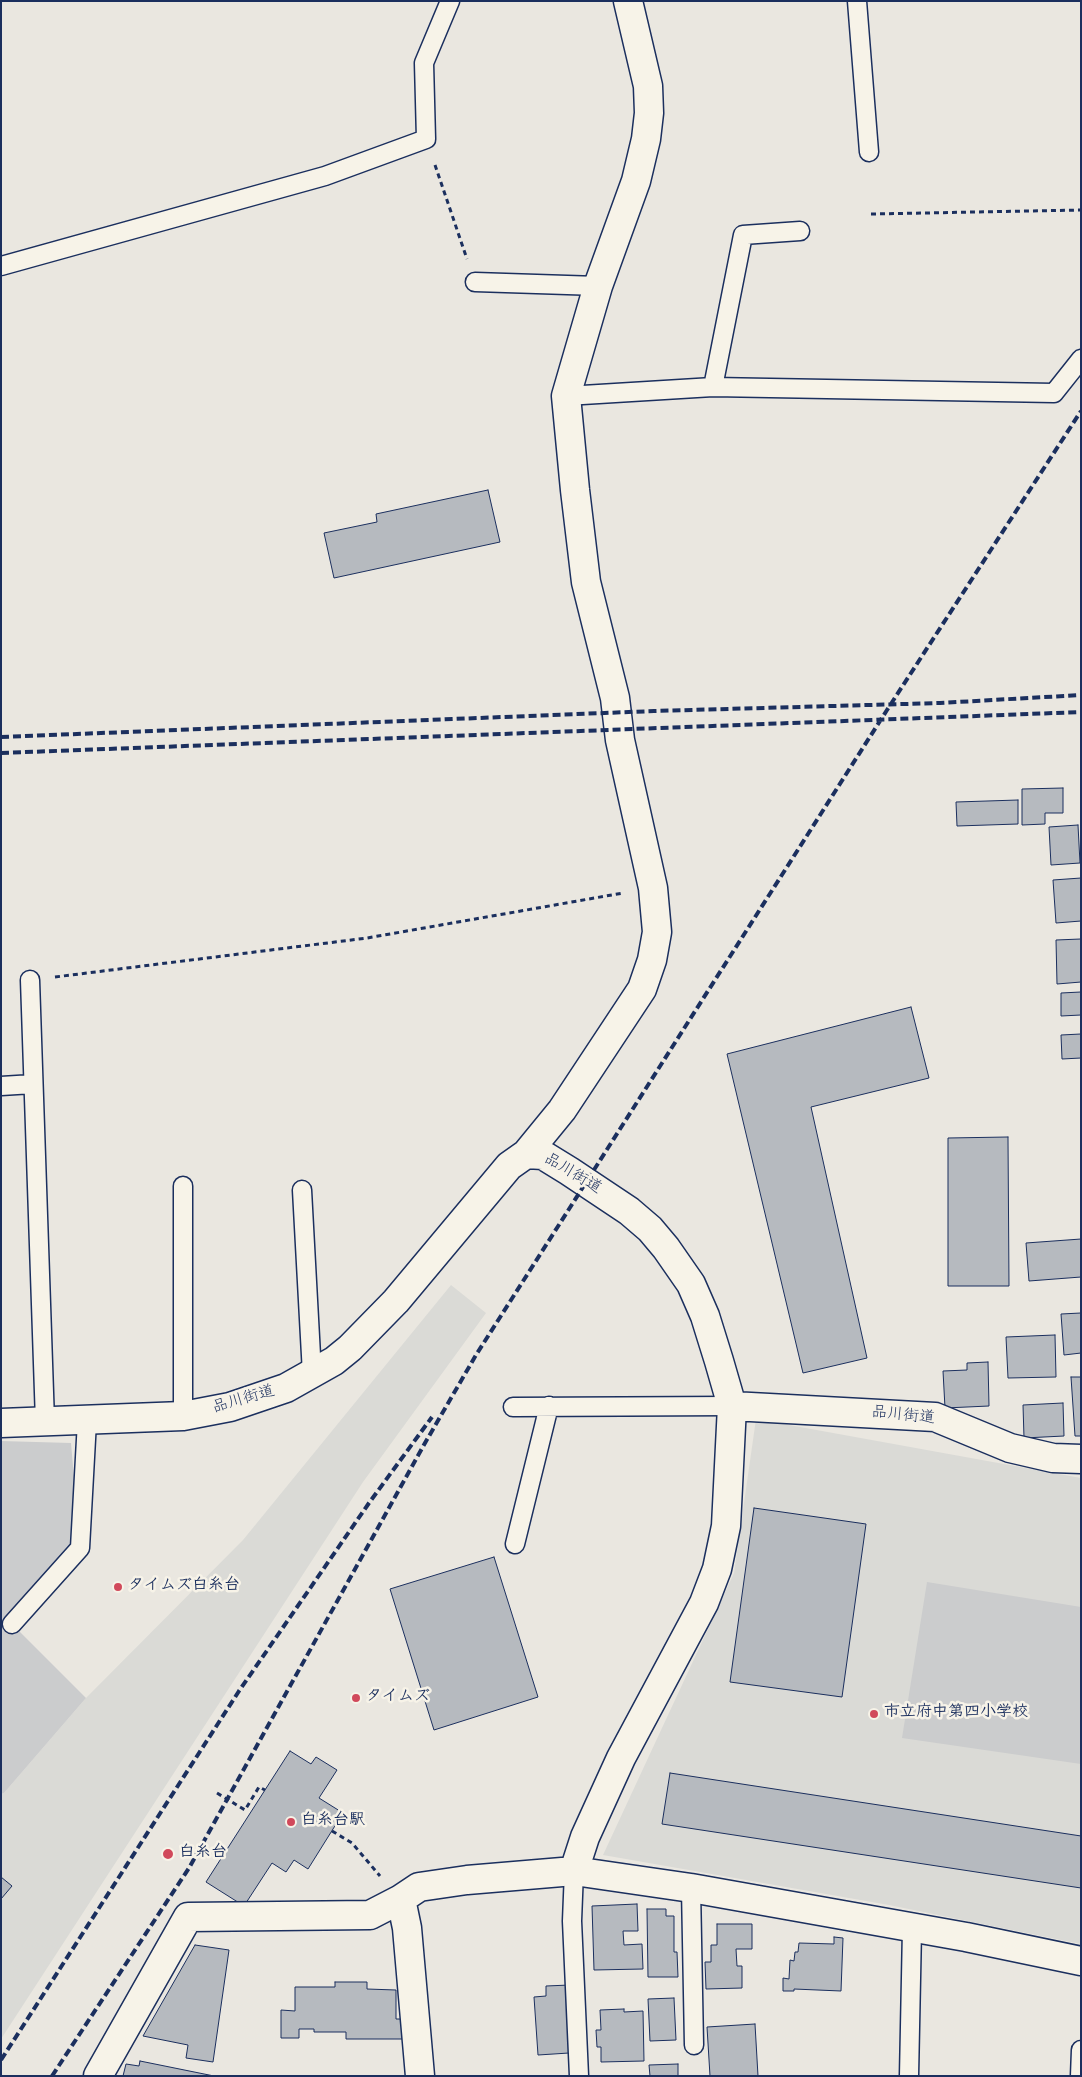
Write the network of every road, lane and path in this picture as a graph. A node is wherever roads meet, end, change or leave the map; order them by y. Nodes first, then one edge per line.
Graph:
1 (450, 1) edge
2 (628, 1) edge
3 (857, 1) edge
4 (426, 138) junction
5 (869, 152) dead end
6 (1081, 210) edge
7 (871, 214) dead end
8 (800, 231) dead end
9 (1, 266) edge
10 (475, 282) joint
11 (598, 286) junction
12 (1081, 359) edge
13 (713, 387) junction
14 (566, 396) junction
15 (653, 888) junction
16 (30, 980) joint
17 (33, 1084) junction
18 (1, 1086) edge
19 (526, 1154) junction
20 (183, 1186) dead end
21 (302, 1190) dead end
22 (312, 1374) junction
23 (549, 1406) junction
24 (732, 1406) junction
25 (513, 1407) dead end
26 (183, 1416) junction
27 (87, 1421) junction
28 (44, 1422) junction
29 (1, 1423) edge
30 (1081, 1459) edge
31 (514, 1544) dead end
32 (12, 1624) dead end
33 (265, 1790) dead end
34 (217, 1793) dead end
35 (332, 1831) dead end
36 (574, 1871) junction
37 (691, 1888) junction
38 (401, 1899) junction
39 (912, 1929) junction
40 (1081, 1961) edge
41 (694, 2045) dead end
42 (1081, 2050) edge
43 (98, 2076) edge
44 (420, 2076) edge
45 (579, 2076) edge
46 (909, 2076) edge
47 (1080, 2076) edge

1 - 4 lane
2 - 11 street
3 - 5 lane
4 - 9 lane
4 - 10 path
6 - 7 path
8 - 13 lane
10 - 11 lane
11 - 14 street
12 - 13 lane
13 - 14 lane
14 - 15 street
15 - 16 path
15 - 19 street
16 - 17 lane
17 - 18 lane
17 - 28 lane
19 - 22 street, 品川街道
19 - 24 street, 品川街道
20 - 26 lane
21 - 22 lane
22 - 26 street, 品川街道
23 - 24 lane
23 - 25 lane
23 - 31 lane
24 - 30 street, 品川街道
24 - 36 street
26 - 27 street, 品川街道
27 - 28 street, 品川街道
27 - 32 lane
28 - 29 street, 品川街道
33 - 34 path
35 - 38 path
36 - 37 street
36 - 38 street
36 - 45 lane
37 - 39 street
37 - 41 lane
38 - 43 street
38 - 44 street
39 - 40 street
39 - 46 lane
42 - 47 lane

